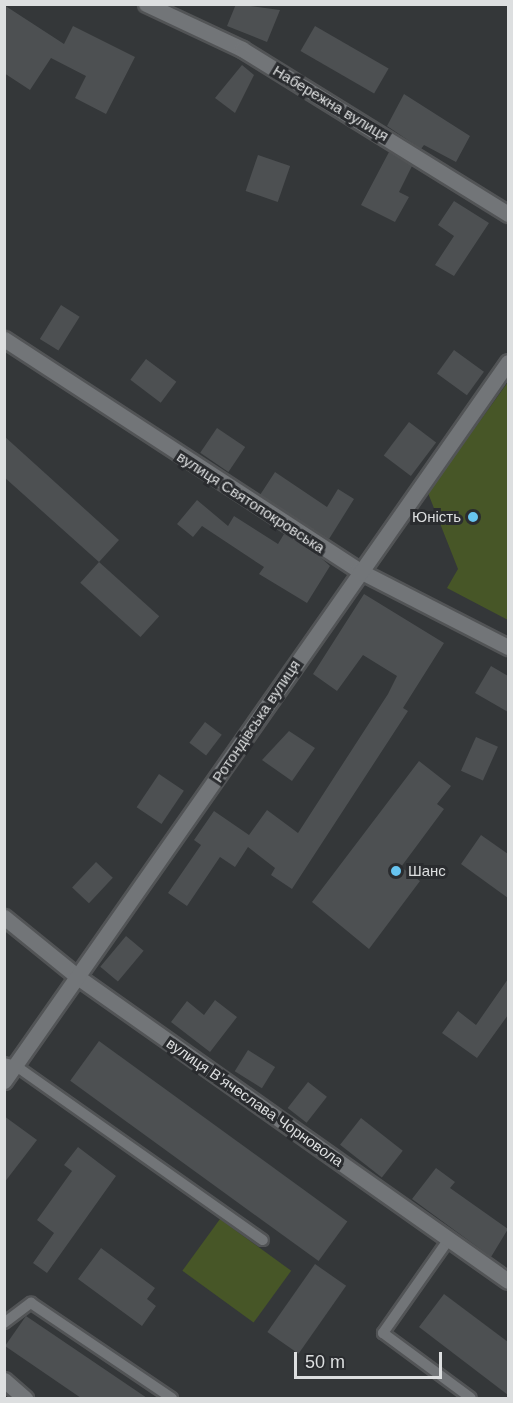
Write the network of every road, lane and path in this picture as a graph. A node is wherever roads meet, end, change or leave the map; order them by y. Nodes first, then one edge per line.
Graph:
1 (146, 4) edge
2 (508, 214) edge
3 (4, 339) edge
4 (508, 362) edge
5 (358, 570) junction
6 (508, 648) edge
7 (4, 917) edge
8 (79, 978) junction
9 (10, 1065) edge
10 (4, 1081) edge
11 (449, 1239) junction
12 (263, 1240) dead end
13 (508, 1281) edge
14 (4, 1323) edge
15 (4, 1380) edge
16 (24, 1398) edge
17 (172, 1398) edge
18 (471, 1398) edge

1 - 2 street, Набережна вулиця
3 - 5 street, вулиця Святопокровська
4 - 5 street, Ротондівська вулиця
5 - 6 street, вулиця Святопокровська
5 - 8 street, Ротондівська вулиця
7 - 8 street, вулиця Вʼячеслава Чорновола
8 - 9 street, Ротондівська вулиця
8 - 11 street, вулиця Вʼячеслава Чорновола
9 - 10 street, Ротондівська вулиця
9 - 12 lane
11 - 13 street, вулиця Вʼячеслава Чорновола
11 - 18 lane
14 - 17 lane
15 - 16 street

